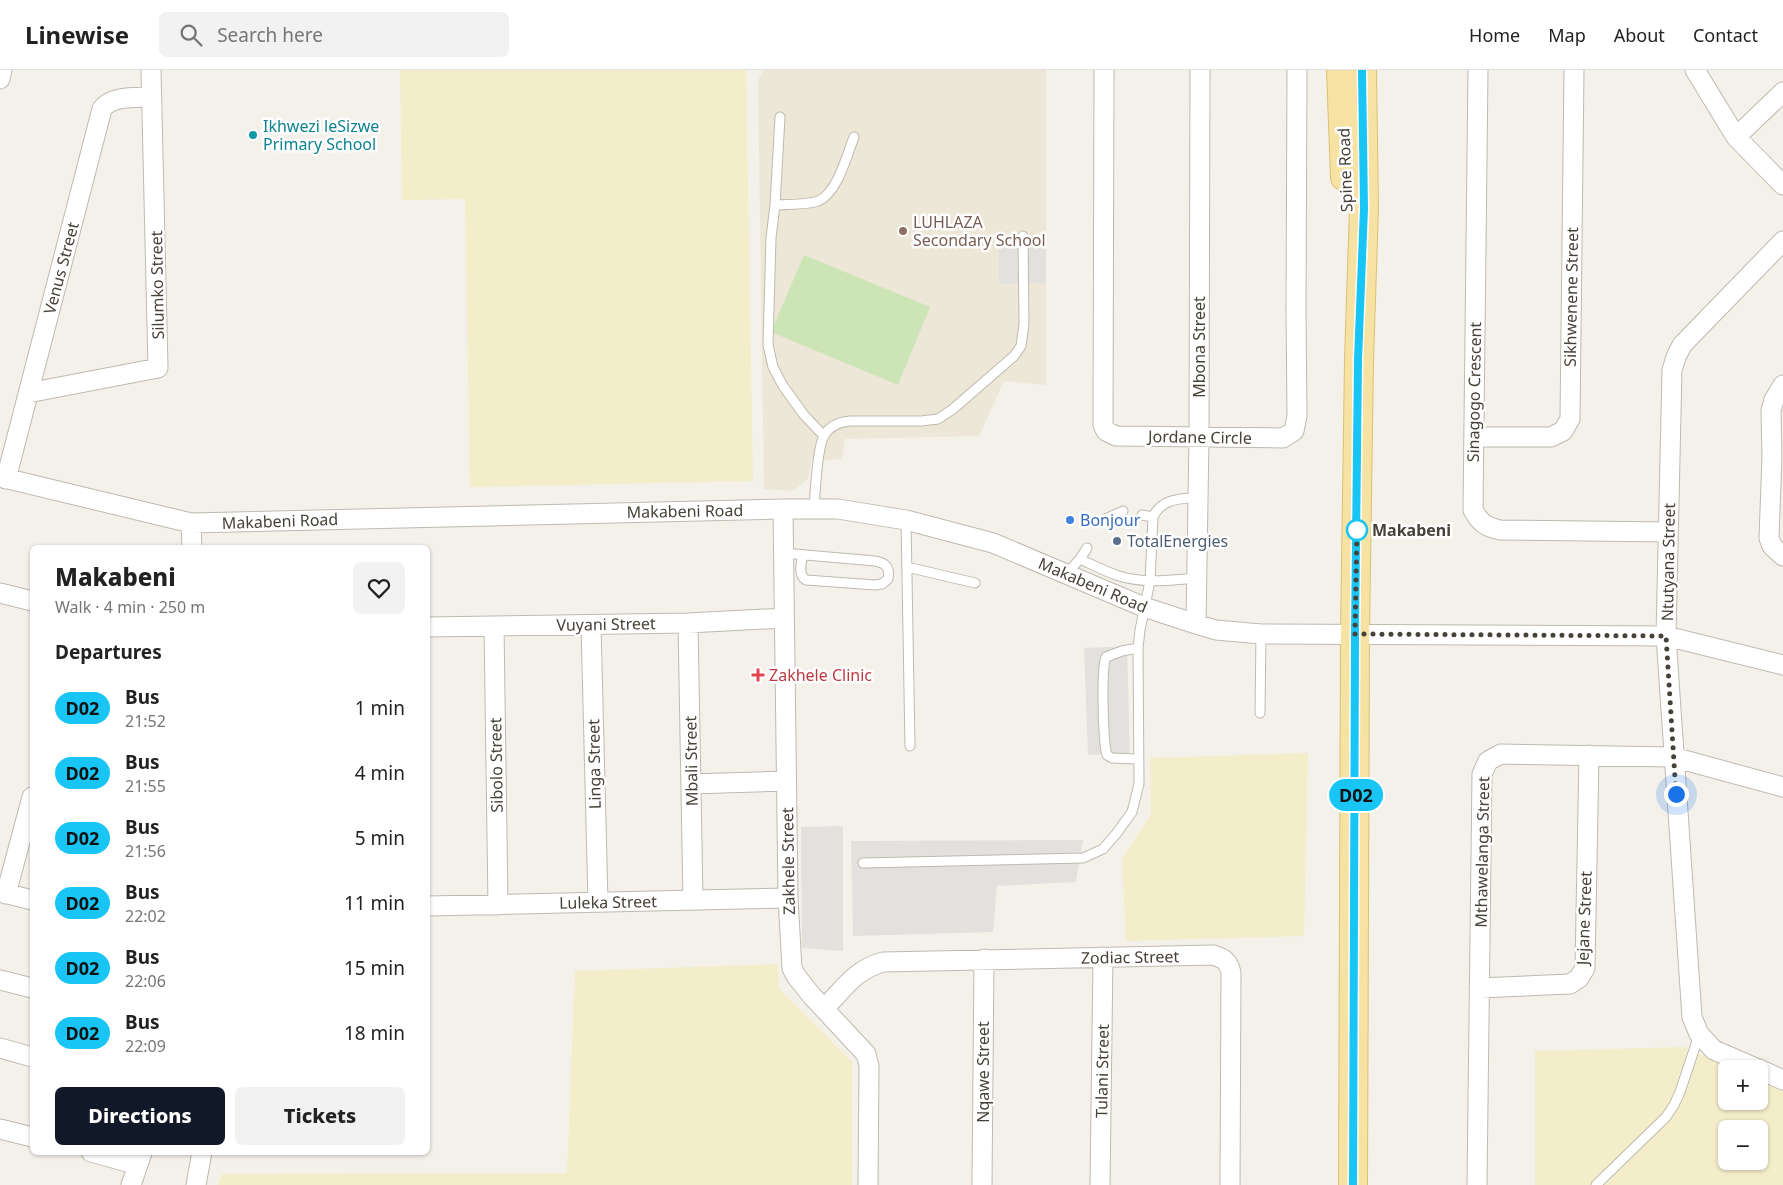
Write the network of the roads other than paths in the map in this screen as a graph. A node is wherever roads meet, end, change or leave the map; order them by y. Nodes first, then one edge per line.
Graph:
1 (2, 70) edge
2 (151, 70) edge
3 (1104, 70) edge
4 (1200, 70) edge
5 (1298, 70) edge
6 (1341, 70) edge
7 (1362, 70) edge
8 (1478, 70) edge
9 (1574, 70) edge
10 (1694, 70) edge
11 (0, 79) edge
12 (1783, 92) edge
13 (152, 97) junction
14 (780, 117) dead end
15 (854, 137) dead end
16 (1736, 137) junction
17 (1783, 186) edge
18 (775, 205) junction
19 (1023, 236) dead end
20 (1783, 240) edge
21 (1358, 360) junction
22 (1783, 385) edge
23 (28, 393) junction
24 (824, 436) junction
25 (1474, 437) junction
26 (1199, 438) junction
27 (1777, 459) edge
28 (3, 478) edge
29 (1198, 497) junction
30 (783, 509) junction
31 (814, 509) junction
32 (1123, 512) dead end
33 (1142, 515) dead end
34 (1153, 517) junction
35 (1105, 519) dead end
36 (906, 520) junction
37 (191, 523) junction
38 (1668, 532) junction
39 (192, 545) edge
40 (1087, 548) dead end
41 (784, 553) junction
42 (803, 555) junction
43 (1783, 556) edge
44 (1080, 559) junction
45 (907, 567) junction
46 (1065, 574) junction
47 (1197, 578) junction
48 (1150, 581) junction
49 (975, 583) dead end
50 (0, 593) edge
51 (30, 600) edge
52 (1144, 608) junction
53 (784, 618) junction
54 (688, 623) junction
55 (1196, 624) junction
56 (591, 625) junction
57 (494, 626) junction
58 (430, 628) edge
59 (1261, 634) junction
60 (1355, 634) junction
61 (1666, 636) junction
62 (1138, 648) junction
63 (1783, 665) edge
64 (1260, 713) dead end
65 (910, 746) dead end
66 (1589, 755) junction
67 (1673, 757) junction
68 (1138, 759) junction
69 (786, 781) junction
70 (691, 784) junction
71 (1783, 788) edge
72 (30, 804) edge
73 (863, 864) dead end
74 (3, 893) edge
75 (788, 898) junction
76 (30, 900) edge
77 (693, 900) junction
78 (598, 902) junction
79 (498, 905) junction
80 (430, 906) edge
81 (1103, 957) junction
82 (984, 959) junction
83 (0, 980) edge
84 (30, 988) edge
85 (1479, 988) junction
86 (825, 1008) junction
87 (1699, 1034) junction
88 (0, 1048) edge
89 (30, 1056) edge
90 (1737, 1060) edge
91 (1768, 1073) edge
92 (1783, 1080) edge
93 (0, 1129) edge
94 (30, 1136) edge
95 (112, 1155) edge
96 (201, 1155) edge
97 (140, 1159) edge
98 (131, 1185) edge
99 (196, 1185) edge
100 (868, 1185) edge
101 (982, 1185) edge
102 (1100, 1185) edge
103 (1230, 1185) edge
104 (1353, 1185) edge
105 (1478, 1185) edge
106 (1596, 1185) edge

1 - 11 street
2 - 13 street, Silumko Street
3 - 26 street, Jordane Circle
4 - 26 street, Mbona Street
5 - 26 street, Jordane Circle
6 - 21 main road, Spine Road
7 - 21 main road, Spine Road
8 - 25 street, Sinagogo Crescent
9 - 25 street, Sikhwenene Street
10 - 16 street
12 - 16 street
13 - 23 street, Venus Street
13 - 23 street, Silumko Street
14 - 18 lane
15 - 18 lane
16 - 17 street
18 - 24 lane
19 - 24 lane
20 - 38 street, Ntutyana Street
21 - 60 main road, Spine Road
22 - 27 street
23 - 28 street, Venus Street
24 - 31 lane
25 - 38 street, Sinagogo Crescent
26 - 29 street, Mbona Street
27 - 43 street
28 - 37 street, Makabeni Road
29 - 34 lane
29 - 47 street, Mbona Street
30 - 31 street, Makabeni Road
30 - 37 street, Makabeni Road
30 - 41 street, Zakhele Street
31 - 36 street, Makabeni Road
32 - 35 lane
33 - 34 lane
34 - 48 lane
36 - 45 lane
36 - 46 street, Makabeni Road
37 - 39 street
38 - 61 street, Ntutyana Street
40 - 44 lane
41 - 42 lane
41 - 53 street, Zakhele Street
42 - 42 lane
44 - 46 lane
44 - 48 lane
45 - 49 lane
45 - 65 lane
46 - 52 street, Makabeni Road
47 - 48 lane
47 - 55 street, Mbona Street
48 - 52 lane
50 - 51 street
52 - 55 street, Makabeni Road
52 - 62 lane
53 - 54 street, Vuyani Street
53 - 69 street, Zakhele Street
54 - 56 street, Vuyani Street
54 - 70 street, Mbali Street
55 - 59 street, Makabeni Road
56 - 57 street, Vuyani Street
56 - 78 street, Linga Street
57 - 58 street, Vuyani Street
57 - 79 street, Sibolo Street
59 - 60 street, Makabeni Road
59 - 64 lane
60 - 61 street, Makabeni Road
60 - 104 main road, Spine Road
61 - 63 street, Makabeni Road
61 - 67 street, Ntutyana Street
62 - 68 lane
62 - 68 lane
66 - 67 street, Mthawelanga Street
66 - 85 street, Jejane Street
66 - 85 street, Mthawelanga Street
67 - 71 street, Mthawelanga Street
67 - 87 street, Ntutyana Street
68 - 73 lane
69 - 70 street
69 - 75 street, Zakhele Street
70 - 77 street, Mbali Street
72 - 74 street
74 - 76 street
75 - 77 street, Luleka Street
75 - 86 street, Zakhele Street
77 - 78 street, Luleka Street
78 - 79 street, Luleka Street
79 - 80 street, Luleka Street
81 - 82 street, Zodiac Street
81 - 102 street, Tulani Street
81 - 103 street, Zodiac Street
82 - 86 street, Zodiac Street
82 - 101 street, Nqawe Street
83 - 84 street
85 - 105 street, Mthawelanga Street
86 - 100 street, Zakhele Street
87 - 90 street, Ntutyana Street
87 - 106 lane
88 - 89 street
91 - 92 street, Ntutyana Street
93 - 94 street
95 - 97 street
96 - 99 street
97 - 98 street

